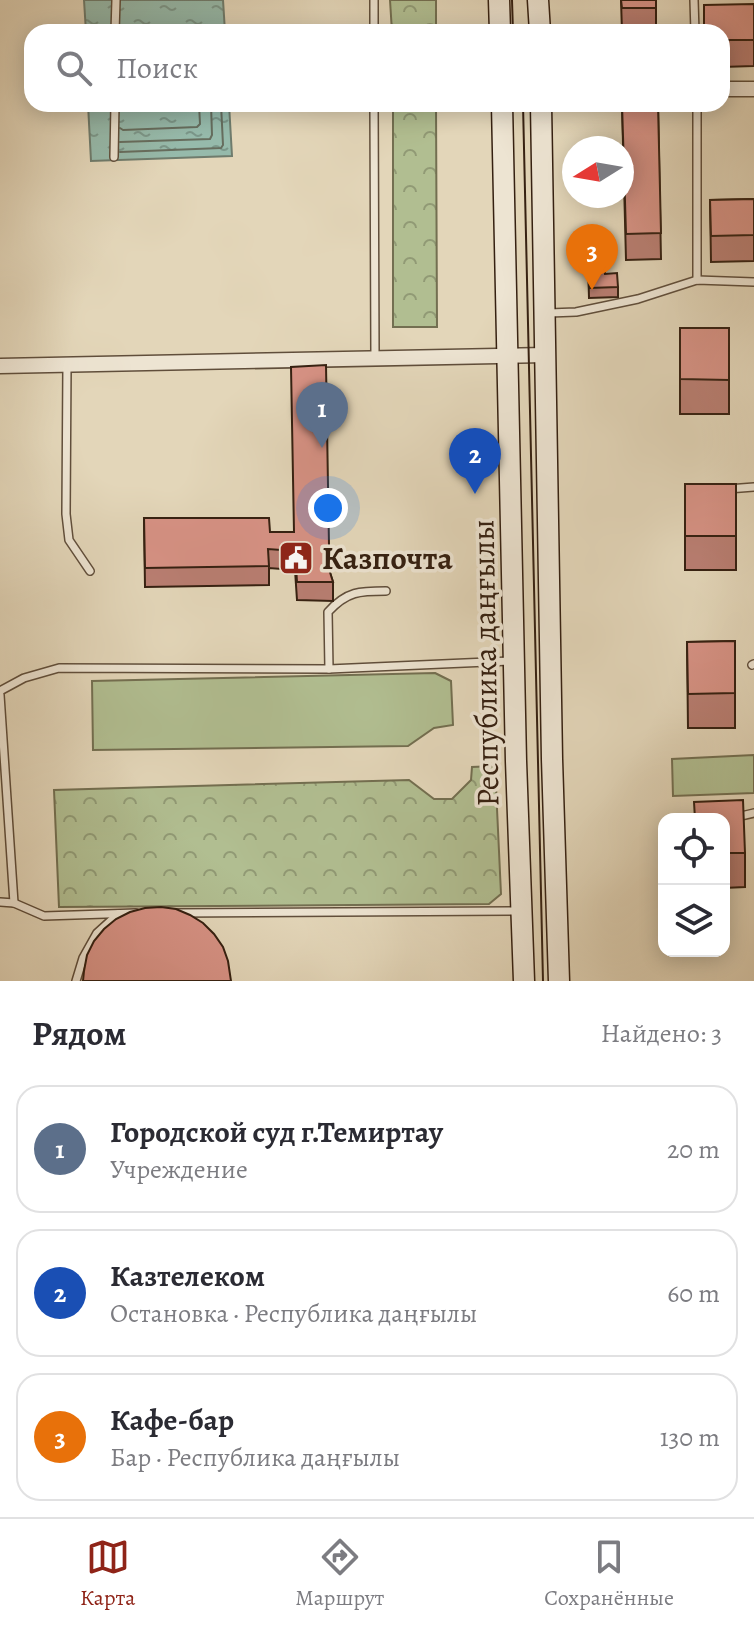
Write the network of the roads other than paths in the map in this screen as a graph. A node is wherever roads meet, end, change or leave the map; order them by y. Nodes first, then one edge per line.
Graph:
1 (116, 0) edge
2 (374, 0) edge
3 (499, 0) edge
4 (538, 0) edge
5 (694, 0) edge
6 (115, 24) edge
7 (374, 24) edge
8 (500, 24) edge
9 (540, 24) edge
10 (695, 24) edge
11 (730, 89) edge
12 (754, 89) edge
13 (115, 112) edge
14 (374, 112) edge
15 (502, 112) edge
16 (541, 112) edge
17 (697, 112) edge
18 (114, 157) dead end
19 (697, 280) junction
20 (754, 282) edge
21 (544, 313) junction
22 (509, 355) junction
23 (545, 355) junction
24 (375, 358) junction
25 (67, 364) junction
26 (0, 366) edge
27 (754, 487) edge
28 (714, 491) edge
29 (90, 571) dead end
30 (386, 591) dead end
31 (514, 661) junction
32 (329, 669) junction
33 (0, 693) edge
34 (754, 813) edge
35 (730, 819) edge
36 (0, 902) edge
37 (14, 903) junction
38 (522, 911) junction
39 (119, 913) junction
40 (150, 913) edge
41 (166, 913) edge
42 (76, 981) edge
43 (524, 981) edge
44 (559, 981) edge

1 - 6 lane
2 - 7 lane
3 - 8 main road
4 - 9 main road
5 - 10 lane
11 - 12 street
13 - 18 lane
14 - 24 lane
15 - 22 main road, Республика даңғылы
16 - 21 main road, Республика даңғылы
17 - 19 lane
19 - 20 lane
19 - 21 lane
21 - 23 main road, Республика даңғылы
22 - 23 street
22 - 24 street
22 - 31 main road, Республика даңғылы
23 - 44 main road, Республика даңғылы
24 - 25 street
25 - 26 street
25 - 29 lane
27 - 28 lane
30 - 32 lane
31 - 32 lane
31 - 38 main road, Республика даңғылы
32 - 33 lane
33 - 37 lane
34 - 35 lane
36 - 37 lane
37 - 39 lane
38 - 41 lane
38 - 43 main road, Республика даңғылы
39 - 40 lane
39 - 42 lane

